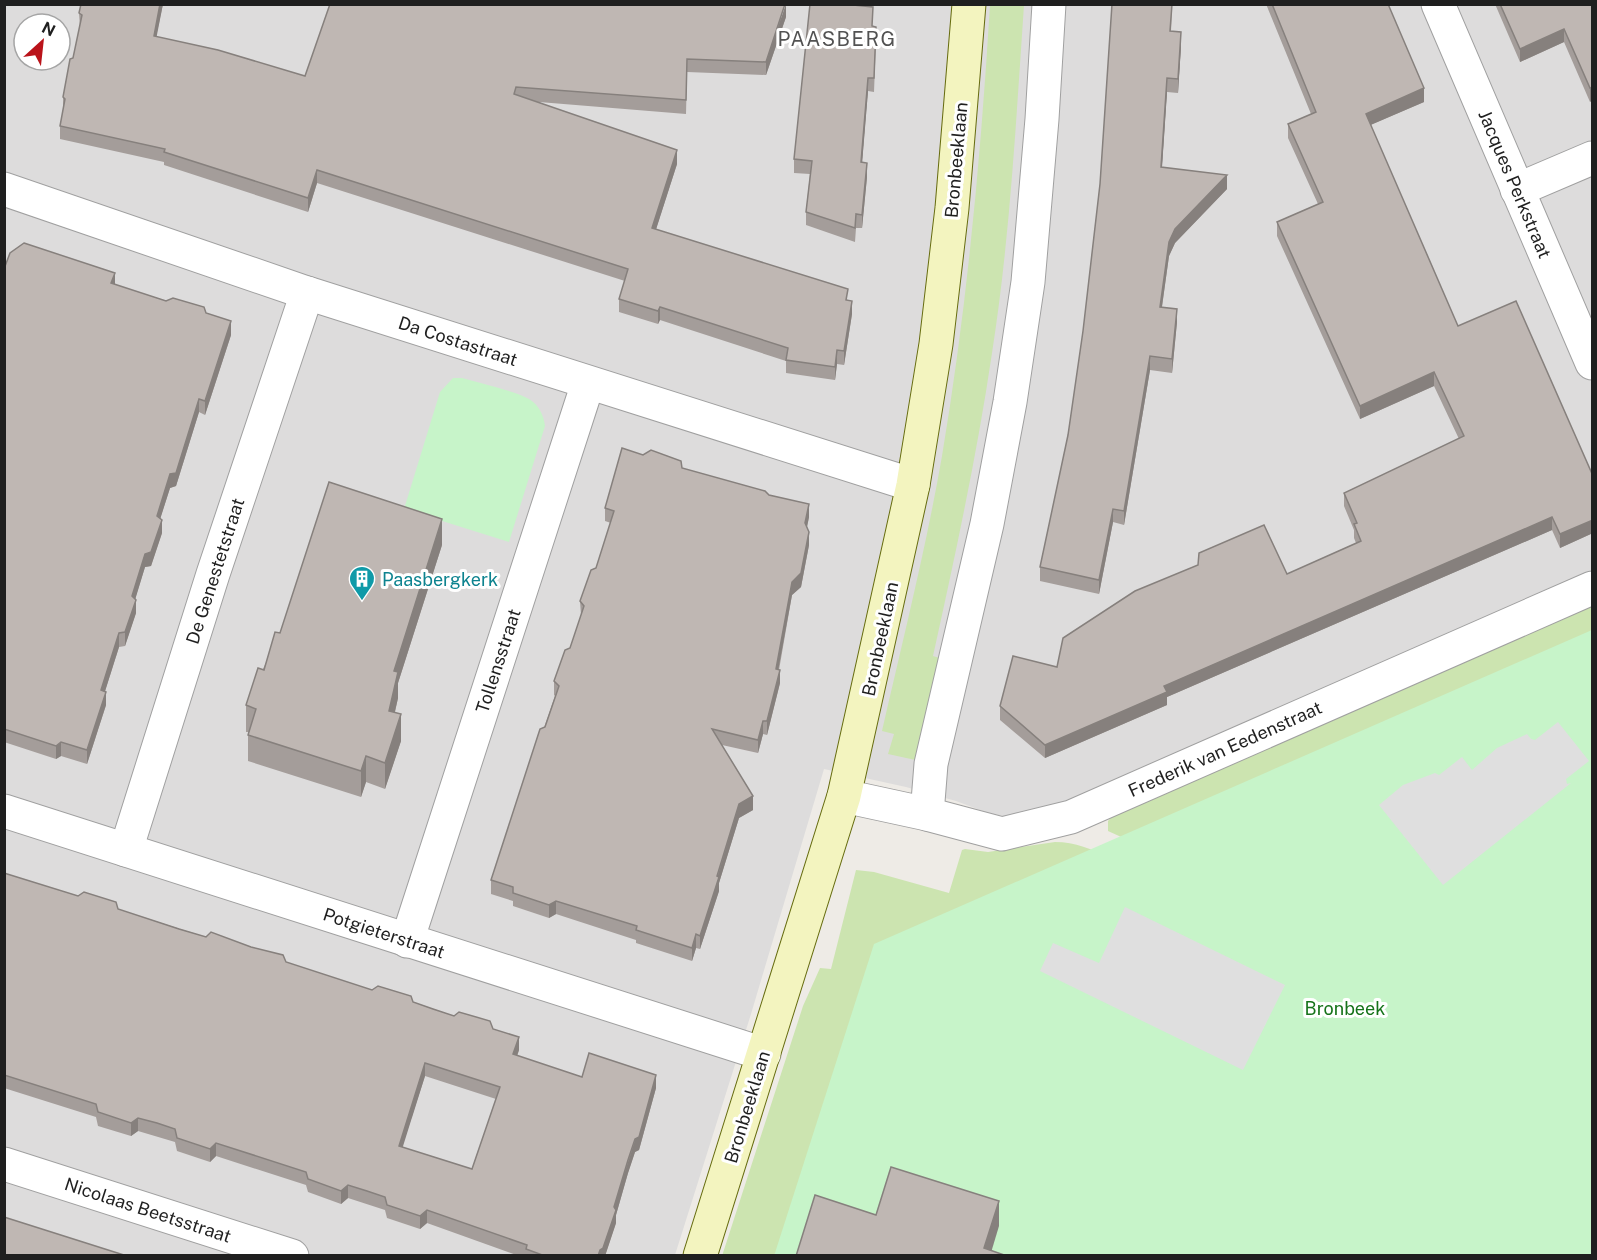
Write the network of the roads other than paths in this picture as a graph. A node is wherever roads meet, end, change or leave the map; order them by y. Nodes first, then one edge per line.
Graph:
1 (969, 4) edge
2 (1049, 4) edge
3 (1438, 4) edge
4 (1593, 158) edge
5 (4, 189) edge
6 (1517, 190) junction
7 (307, 293) junction
8 (1593, 363) edge
9 (588, 382) junction
10 (913, 485) junction
11 (1593, 588) edge
12 (844, 796) junction
13 (4, 811) edge
14 (927, 814) junction
15 (126, 850) junction
16 (407, 940) junction
17 (764, 1054) junction
18 (4, 1164) edge
19 (292, 1256) edge
20 (700, 1256) edge

1 - 10 street, Bronbeeklaan
2 - 14 street
3 - 6 street, Jacques Perkstraat
4 - 6 street
5 - 7 street, Da Costastraat
6 - 8 street, Jacques Perkstraat
7 - 9 street, Da Costastraat
7 - 15 street, De Genestetstraat
9 - 10 street, Da Costastraat
9 - 16 street, Tollensstraat
10 - 12 street, Bronbeeklaan
11 - 14 street, Frederik van Eedenstraat
12 - 14 street, Frederik van Eedenstraat
12 - 17 street, Bronbeeklaan
13 - 15 street, Potgieterstraat
15 - 16 street, Potgieterstraat
16 - 17 street, Potgieterstraat
17 - 20 street, Bronbeeklaan
18 - 19 street, Nicolaas Beetsstraat

